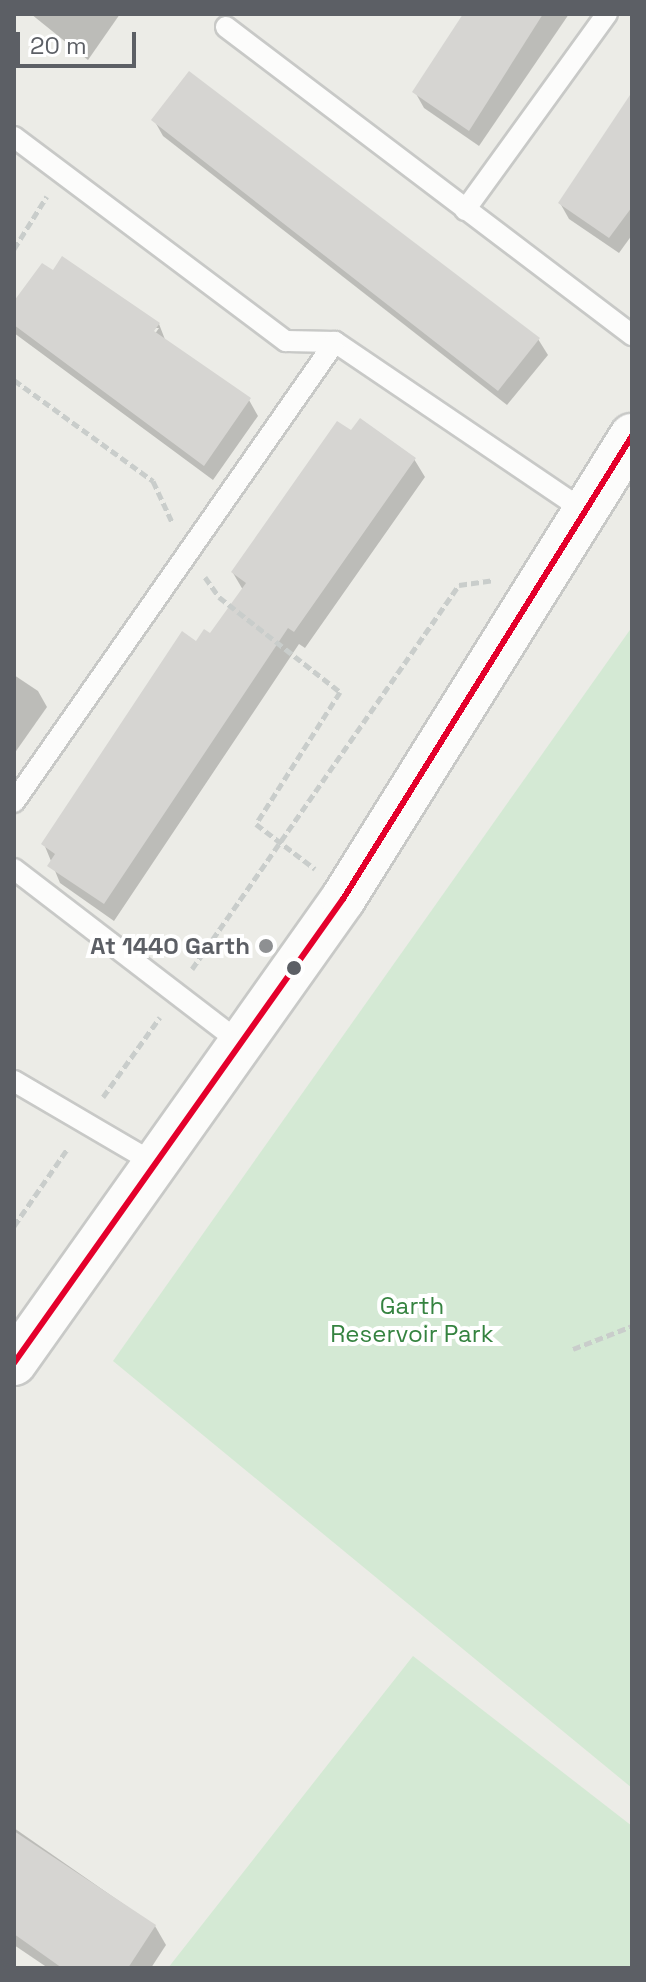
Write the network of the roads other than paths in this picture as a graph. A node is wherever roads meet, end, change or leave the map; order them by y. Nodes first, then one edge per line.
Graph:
1 (607, 14) edge
2 (226, 27) dead end
3 (14, 137) edge
4 (465, 210) junction
5 (632, 335) edge
6 (335, 342) junction
7 (632, 436) edge
8 (585, 511) junction
9 (14, 802) edge
10 (14, 869) edge
11 (241, 1043) junction
12 (14, 1081) edge
13 (154, 1163) junction
14 (14, 1363) edge

1 - 4 lane
2 - 4 lane
3 - 6 lane
4 - 5 lane
6 - 8 lane
6 - 9 lane
7 - 8 main road
8 - 11 main road
10 - 11 lane
11 - 13 main road
12 - 13 lane
13 - 14 main road

